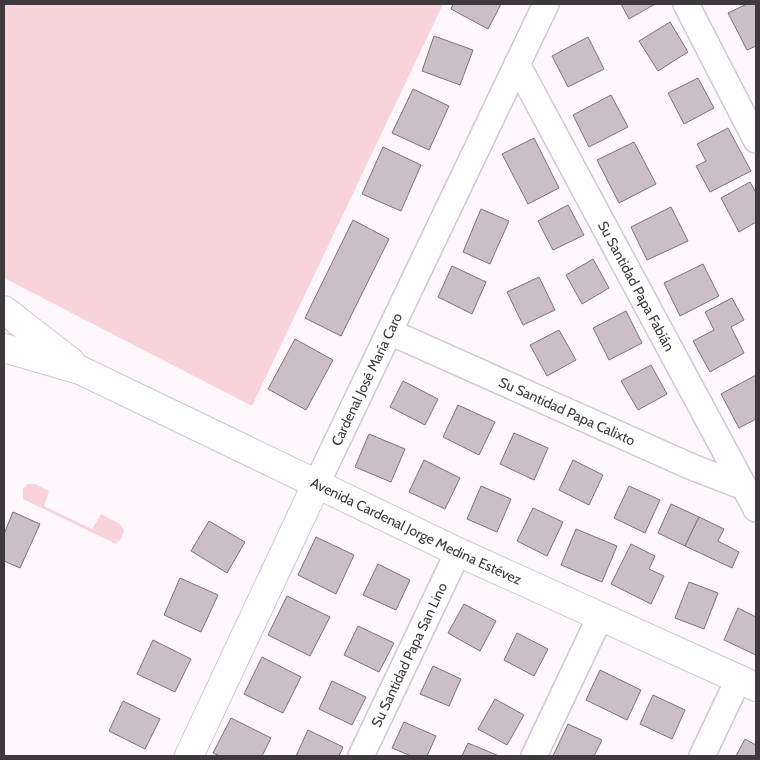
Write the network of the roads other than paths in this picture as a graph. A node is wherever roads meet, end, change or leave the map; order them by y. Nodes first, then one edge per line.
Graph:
1 (546, 4) edge
2 (686, 4) edge
3 (517, 64) junction
4 (756, 140) edge
5 (4, 310) edge
6 (390, 332) junction
7 (4, 348) edge
8 (80, 370) junction
9 (317, 483) junction
10 (744, 487) junction
11 (756, 509) edge
12 (458, 552) junction
13 (600, 617) junction
14 (748, 682) edge
15 (189, 756) edge
16 (361, 756) edge
17 (534, 756) edge
18 (702, 756) edge

1 - 3 street, Cardenal José María Caro
2 - 4 street
3 - 6 street, Cardenal José María Caro
3 - 10 street, Su Santidad Papa Fabián
5 - 8 street, Avenida Cardenal Jorge Medina Estévez
6 - 9 street, Cardenal José María Caro
6 - 10 street, Su Santidad Papa Calixto
7 - 8 street, Avenida Cardenal Jorge Medina Estévez
8 - 9 street, Avenida Cardenal Jorge Medina Estévez
9 - 12 street, Avenida Cardenal Jorge Medina Estévez
9 - 15 street, Cardenal José María Caro
10 - 11 street, Su Santidad Papa Fabián
12 - 13 street, Avenida Cardenal Jorge Medina Estévez
12 - 16 street, Su Santidad Papa San Lino
13 - 14 street, Avenida Cardenal Jorge Medina Estévez
13 - 17 street
14 - 18 street

